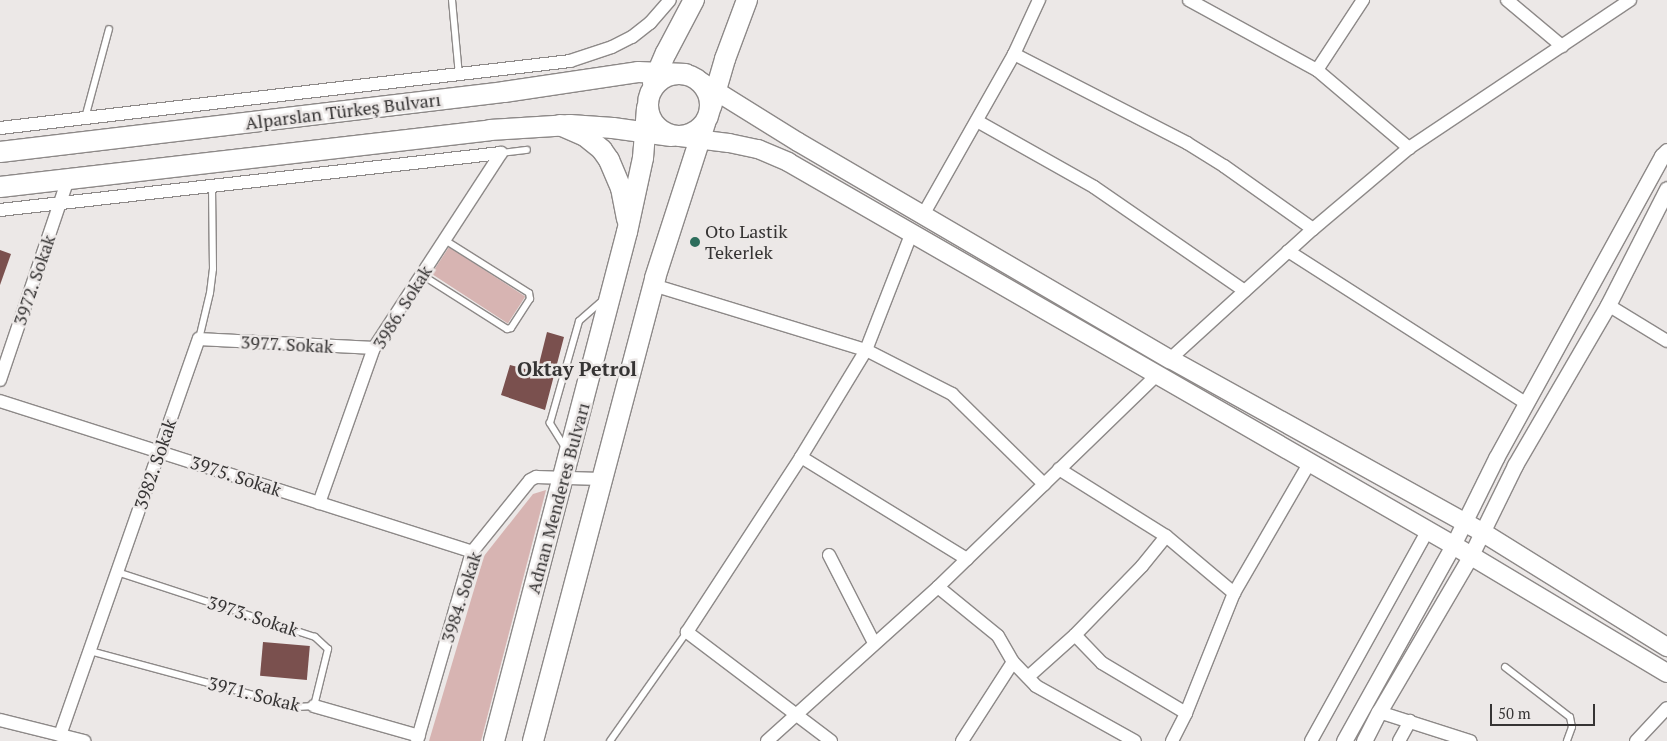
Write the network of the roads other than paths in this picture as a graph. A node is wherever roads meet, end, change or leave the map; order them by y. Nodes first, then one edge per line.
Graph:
1 (452, 0) edge
2 (670, 0) edge
3 (694, 0) edge
4 (747, 0) edge
5 (1040, 0) edge
6 (1189, 0) edge
7 (1363, 0) edge
8 (1507, 0) edge
9 (1630, 0) edge
10 (109, 29) dead end
11 (1562, 46) junction
12 (1014, 54) junction
13 (1316, 70) junction
14 (657, 72) junction
15 (459, 75) junction
16 (691, 76) junction
17 (716, 90) junction
18 (461, 97) junction
19 (648, 103) junction
20 (85, 118) junction
21 (977, 121) junction
22 (560, 126) junction
23 (0, 128) edge
24 (693, 129) junction
25 (646, 132) junction
26 (1409, 148) junction
27 (527, 150) dead end
28 (1667, 151) edge
29 (0, 152) edge
30 (501, 153) junction
31 (68, 179) junction
32 (212, 185) junction
33 (0, 187) edge
34 (1667, 189) edge
35 (60, 203) junction
36 (0, 210) edge
37 (923, 215) junction
38 (628, 226) junction
39 (1313, 229) junction
40 (912, 232) junction
41 (445, 240) junction
42 (1288, 252) junction
43 (422, 274) junction
44 (653, 285) junction
45 (1245, 291) junction
46 (1586, 294) junction
47 (1608, 305) junction
48 (199, 339) junction
49 (1667, 341) edge
50 (374, 348) junction
51 (866, 350) junction
52 (1170, 359) junction
53 (1157, 375) junction
54 (0, 380) edge
55 (0, 401) edge
56 (1526, 403) junction
57 (159, 452) junction
58 (801, 457) junction
59 (1310, 462) junction
60 (1059, 469) junction
61 (563, 478) junction
62 (601, 479) junction
63 (1044, 484) junction
64 (319, 503) junction
65 (1463, 522) junction
66 (1428, 530) junction
67 (1482, 532) junction
68 (1166, 536) junction
69 (1453, 545) junction
70 (472, 552) junction
71 (829, 555) dead end
72 (1471, 556) junction
73 (967, 559) junction
74 (117, 572) junction
75 (938, 587) junction
76 (1234, 593) junction
77 (688, 632) junction
78 (1076, 635) junction
79 (874, 644) junction
80 (1667, 647) edge
81 (90, 651) junction
82 (1013, 662) junction
83 (1505, 667) dead end
84 (1667, 673) edge
85 (1028, 677) junction
86 (314, 706) junction
87 (1667, 708) edge
88 (1379, 712) junction
89 (1186, 713) junction
90 (796, 715) junction
91 (0, 720) edge
92 (1410, 721) junction
93 (60, 735) junction
94 (418, 738) edge
95 (84, 741) edge
96 (494, 741) edge
97 (533, 741) edge
98 (610, 741) edge
99 (767, 741) edge
100 (831, 741) edge
101 (962, 741) edge
102 (1135, 741) edge
103 (1172, 741) edge
104 (1311, 741) edge
105 (1344, 741) edge
106 (1364, 741) edge
107 (1399, 741) edge
108 (1470, 741) edge
109 (1567, 741) edge
110 (1636, 741) edge

1 - 15 lane
2 - 15 street
3 - 14 main road, Adnan Menderes Bulvarı
4 - 17 main road, Adnan Menderes Bulvarı
5 - 12 street
6 - 13 street
7 - 13 street
8 - 11 street
9 - 11 street
10 - 20 lane
11 - 26 street
12 - 21 street
12 - 39 street
13 - 26 street
14 - 16 main road, Alparslan Türkeş Bulvarı
14 - 18 main road, Alparslan Türkeş Bulvarı
14 - 19 main road, Adnan Menderes Bulvarı
15 - 18 street
15 - 20 street
16 - 17 main road
16 - 19 main road
16 - 24 main road
17 - 24 main road, Adnan Menderes Bulvarı
17 - 37 main road
18 - 29 main road, Alparslan Türkeş Bulvarı
19 - 24 main road
19 - 25 main road, Adnan Menderes Bulvarı
20 - 23 street
21 - 37 street
21 - 45 street
22 - 25 main road, Alparslan Türkeş Bulvarı
22 - 31 main road, Alparslan Türkeş Bulvarı
22 - 38 main road
24 - 25 main road, Alparslan Türkeş Bulvarı
24 - 40 main road
24 - 44 main road, Adnan Menderes Bulvarı
25 - 38 main road, Adnan Menderes Bulvarı
26 - 39 street
27 - 30 lane
28 - 46 street
30 - 32 street
30 - 41 street, 3986. Sokak
31 - 33 main road, Alparslan Türkeş Bulvarı
31 - 35 street, 3972. Sokak
32 - 35 street
32 - 48 lane, 3982. Sokak
34 - 47 street
35 - 36 street
35 - 54 street, 3972. Sokak
37 - 52 main road
38 - 61 main road, Adnan Menderes Bulvarı
39 - 42 street
40 - 51 street
40 - 53 main road
41 - 43 street, 3986. Sokak
41 - 43 lane
42 - 45 street
42 - 56 street
43 - 50 street, 3986. Sokak
44 - 51 street
44 - 62 main road, Adnan Menderes Bulvarı
45 - 52 street
46 - 47 street
46 - 56 street
47 - 49 street
47 - 67 street
48 - 50 street, 3977. Sokak
48 - 57 street, 3982. Sokak
50 - 64 street, 3986. Sokak
51 - 58 street
51 - 63 street
52 - 53 main road
52 - 65 main road
53 - 59 main road
53 - 60 street
55 - 57 street, 3975. Sokak
56 - 65 street
57 - 64 street, 3975. Sokak
57 - 74 street, 3982. Sokak
58 - 73 street
58 - 77 street
59 - 66 main road
59 - 76 street
60 - 63 street
60 - 68 street
61 - 62 street, 3984. Sokak
61 - 70 street, 3984. Sokak
61 - 96 main road, Adnan Menderes Bulvarı
62 - 97 main road, Adnan Menderes Bulvarı
63 - 73 street
64 - 70 street, 3975. Sokak
65 - 67 main road
65 - 69 street
66 - 69 main road
66 - 104 street
67 - 72 street
67 - 80 main road
68 - 76 street
68 - 78 street
69 - 72 main road
69 - 105 street
70 - 94 street, 3984. Sokak
71 - 79 street
72 - 84 main road
72 - 88 street
73 - 75 street
74 - 81 street, 3982. Sokak
74 - 86 lane, 3973. Sokak
75 - 79 street
75 - 82 street
76 - 89 street
77 - 90 street
77 - 98 lane
78 - 85 street
78 - 89 street
79 - 90 street
81 - 86 lane, 3971. Sokak
81 - 93 street, 3982. Sokak
82 - 85 street
82 - 101 street
83 - 109 lane
85 - 102 street
86 - 94 street, 3971. Sokak
87 - 110 street
88 - 92 street
88 - 106 street
89 - 103 street
90 - 99 street
90 - 100 street
91 - 93 street
92 - 107 street
92 - 108 street
93 - 95 street

